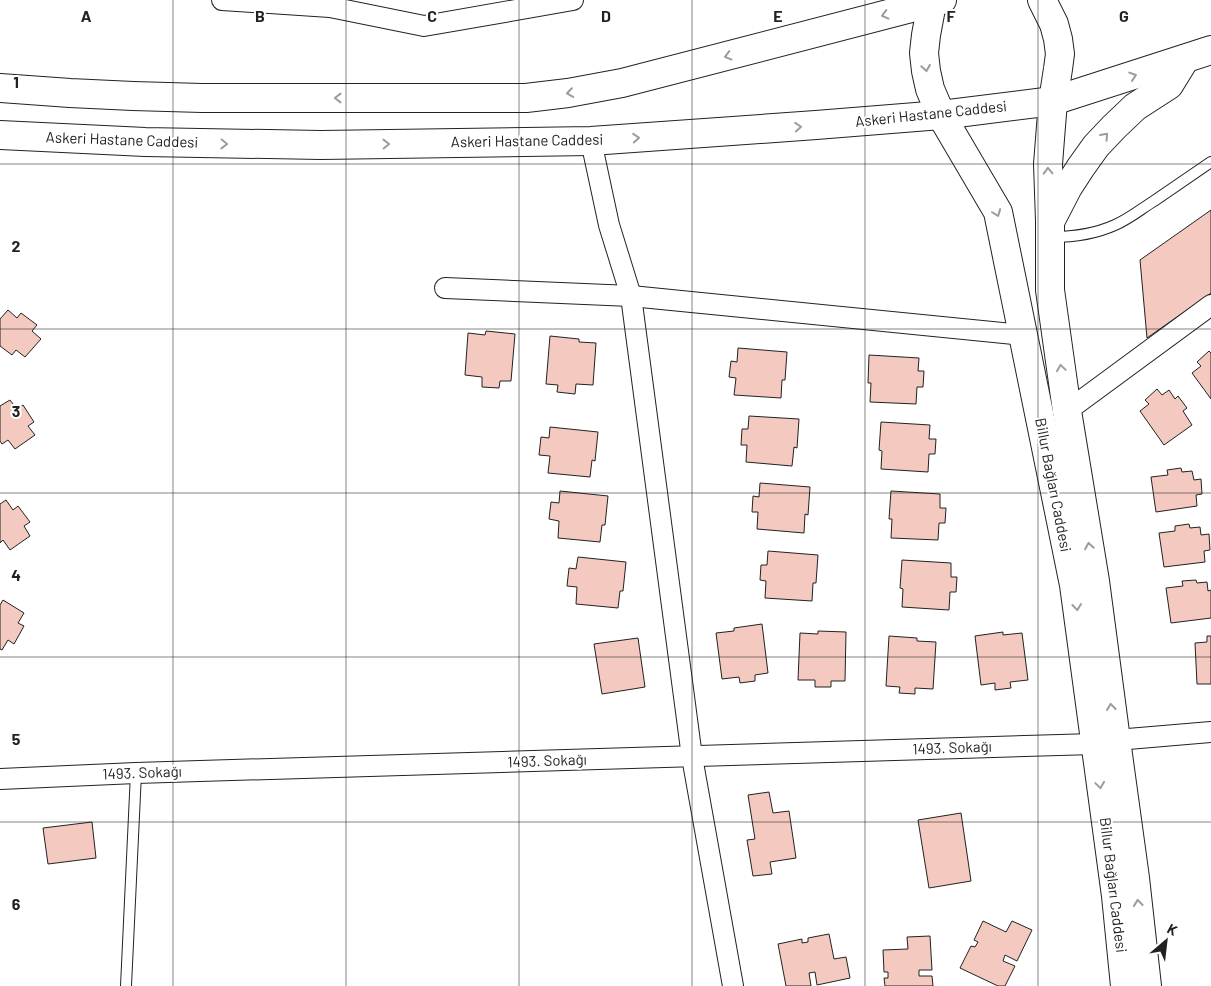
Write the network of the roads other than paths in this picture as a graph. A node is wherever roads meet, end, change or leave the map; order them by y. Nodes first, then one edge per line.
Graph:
1 (222, 0) edge
2 (566, 0) edge
3 (1042, 0) edge
4 (938, 1) edge
5 (292, 2) edge
6 (335, 3) edge
7 (1211, 50) edge
8 (1185, 59) junction
9 (0, 88) edge
10 (1053, 101) junction
11 (941, 115) junction
12 (0, 135) edge
13 (591, 141) junction
14 (1211, 162) edge
15 (1050, 229) junction
16 (445, 288) dead end
17 (631, 296) junction
18 (1211, 305) edge
19 (1023, 336) junction
20 (1067, 411) junction
21 (1211, 732) edge
22 (1105, 742) junction
23 (692, 757) junction
24 (136, 773) junction
25 (0, 779) edge
26 (126, 986) edge
27 (733, 986) edge
28 (1125, 986) edge
29 (1146, 986) edge

1 - 5 street
2 - 6 street
3 - 10 street, Billur Bağları Caddesi
4 -> 9 street
4 -> 11 street, Billur Bağları Caddesi
5 - 6 street
7 - 8 street, Askeri Hastane Caddesi
10 -> 8 street, Askeri Hastane Caddesi
15 -> 8 street
10 - 11 street, Askeri Hastane Caddesi
15 -> 10 street, Billur Bağları Caddesi
13 -> 11 street, Askeri Hastane Caddesi
11 -> 19 street, Billur Bağları Caddesi
12 -> 13 street, Askeri Hastane Caddesi
13 - 17 street
14 - 15 lane
20 -> 15 street, Billur Bağları Caddesi
16 - 17 street
17 - 19 street
17 - 23 street
18 - 20 street
19 -> 22 street, Billur Bağları Caddesi
22 -> 20 street, Billur Bağları Caddesi
21 - 22 street, 1493. Sokağı
22 - 23 street, 1493. Sokağı
22 -> 28 street, Billur Bağları Caddesi
29 -> 22 street, Billur Bağları Caddesi
23 - 24 street, 1493. Sokağı
23 - 27 street
24 - 25 street, 1493. Sokağı
24 - 26 lane

